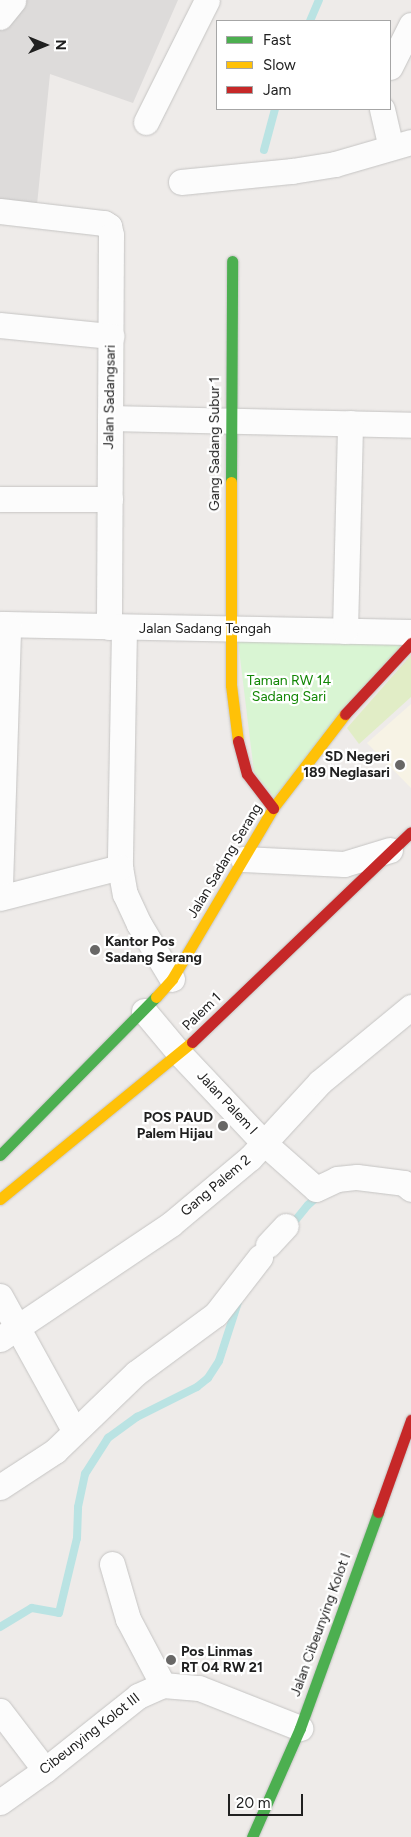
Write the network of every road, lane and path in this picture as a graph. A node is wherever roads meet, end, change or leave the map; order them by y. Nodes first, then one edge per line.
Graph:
1 (207, 0) edge
2 (411, 25) edge
3 (391, 66) edge
4 (383, 110) edge
5 (146, 122) dead end
6 (401, 144) edge
7 (181, 182) dead end
8 (0, 211) edge
9 (232, 261) dead end
10 (0, 325) edge
11 (111, 336) junction
12 (110, 418) junction
13 (230, 420) junction
14 (350, 423) junction
15 (411, 425) edge
16 (0, 499) edge
17 (110, 499) junction
18 (4, 624) edge
19 (116, 628) junction
20 (230, 628) junction
21 (345, 631) junction
22 (411, 632) edge
23 (411, 643) edge
24 (273, 808) junction
25 (411, 832) edge
26 (390, 850) junction
27 (243, 859) junction
28 (120, 867) junction
29 (0, 886) edge
30 (0, 898) edge
31 (172, 979) junction
32 (411, 1007) edge
33 (144, 1011) junction
34 (180, 1054) junction
35 (264, 1142) junction
36 (0, 1155) edge
37 (407, 1186) edge
38 (0, 1199) edge
39 (286, 1226) dead end
40 (0, 1296) edge
41 (9, 1333) edge
42 (411, 1420) edge
43 (74, 1430) junction
44 (0, 1487) edge
45 (112, 1564) dead end
46 (163, 1685) junction
47 (0, 1712) edge
48 (300, 1728) junction
49 (45, 1770) junction
50 (0, 1802) edge
51 (252, 1837) edge

1 - 5 street
2 - 3 street
4 - 6 street
6 - 7 street
8 - 11 street, Jalan Sadangsari
9 - 13 street, Gang Sadang Subur 1
10 - 11 street
11 - 12 street, Jalan Sadangsari
12 - 13 street
12 - 17 street, Jalan Sadangsari
13 - 14 street
13 - 20 street, Gang Sadang Subur 1
14 - 15 street
14 - 21 street
16 - 17 street
17 - 19 street, Jalan Sadangsari
18 - 19 street, Jalan Sadang Tengah
18 - 29 street
19 - 20 street, Jalan Sadang Tengah
19 - 28 street, Jalan Sadangsari
20 - 21 street, Jalan Sadang Tengah
20 - 24 street, Gang Sadang Subur 1
21 - 22 street, Jalan Sadang Tengah
23 - 24 street, Jalan Sadang Serang
24 - 27 street, Jalan Sadang Serang
25 - 26 street, Palem 1
26 - 27 street
26 - 34 street, Palem 1
27 - 31 street, Jalan Sadang Serang
28 - 30 street
28 - 31 street, Jalan Sadangsari
31 - 33 street, Jalan Sadang Serang
32 - 35 street, Gang Palem 2
33 - 34 street, Jalan Palem I
33 - 36 street, Jalan Sadang Serang
34 - 35 street, Jalan Palem I
34 - 38 street, Palem 1
35 - 37 street, Jalan Palem I
35 - 41 street, Gang Palem 2
39 - 43 street
40 - 41 street
41 - 43 street
42 - 48 street, Jalan Cibeunying Kolot I
43 - 44 street
45 - 46 street
46 - 48 street, Cibeunying Kolot III
46 - 49 street, Cibeunying Kolot III
47 - 49 street
48 - 51 street, Jalan Cibeunying Kolot I
49 - 50 street, Cibeunying Kolot III

